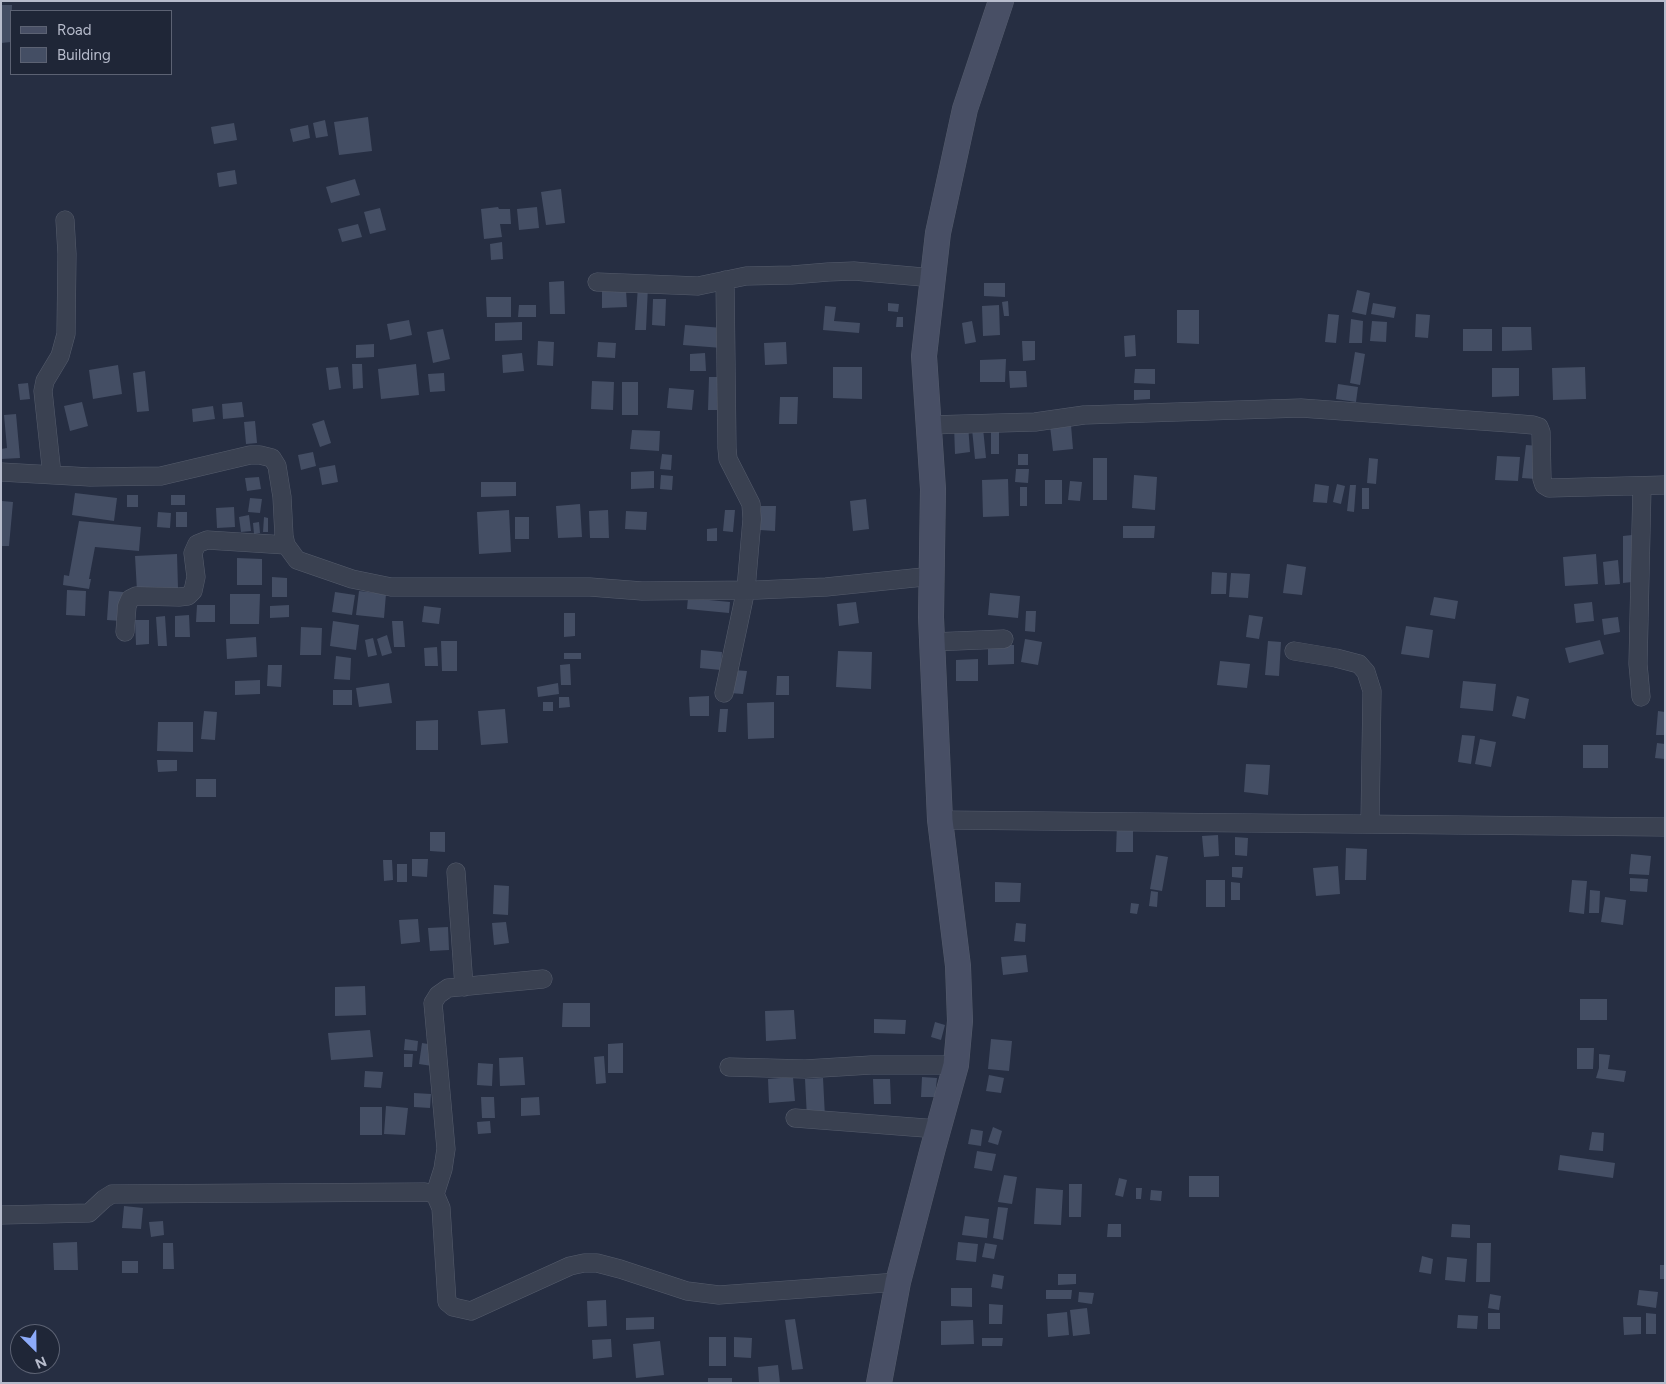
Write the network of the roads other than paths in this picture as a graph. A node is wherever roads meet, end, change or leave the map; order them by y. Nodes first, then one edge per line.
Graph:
1 (1001, 1) edge
2 (64, 220) dead end
3 (934, 278) junction
4 (725, 280) junction
5 (597, 282) dead end
6 (929, 425) junction
7 (1, 472) edge
8 (52, 475) junction
9 (1642, 486) junction
10 (1665, 486) edge
11 (286, 545) junction
12 (933, 576) junction
13 (746, 589) junction
14 (125, 632) dead end
15 (1004, 639) dead end
16 (932, 642) junction
17 (1294, 651) dead end
18 (724, 693) dead end
19 (1641, 697) dead end
20 (940, 820) junction
21 (1370, 823) junction
22 (1665, 827) edge
23 (456, 872) dead end
24 (543, 979) dead end
25 (464, 987) junction
26 (956, 1066) junction
27 (729, 1067) dead end
28 (795, 1118) dead end
29 (938, 1129) junction
30 (435, 1194) junction
31 (1, 1215) edge
32 (898, 1282) junction
33 (879, 1383) edge

1 - 3 main road
2 - 8 street
3 - 4 street
3 - 6 main road
4 - 5 street
4 - 13 street
6 - 9 street
6 - 12 main road
7 - 8 street
8 - 11 street
9 - 10 street
9 - 19 street
11 - 13 street
11 - 14 street
12 - 13 street
12 - 16 main road
13 - 18 street
15 - 16 street
16 - 20 main road
17 - 21 street
20 - 21 street
20 - 26 main road
21 - 22 street
23 - 25 street
24 - 25 street
25 - 30 street
26 - 27 street
26 - 29 main road
28 - 29 street
29 - 32 main road
30 - 31 street
30 - 32 street
32 - 33 main road

